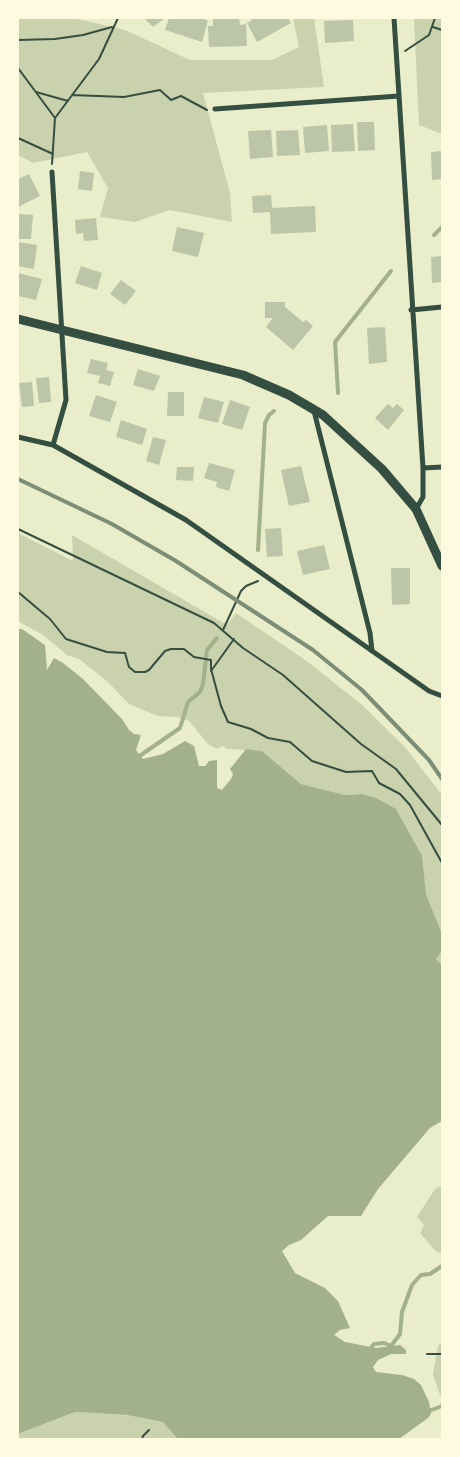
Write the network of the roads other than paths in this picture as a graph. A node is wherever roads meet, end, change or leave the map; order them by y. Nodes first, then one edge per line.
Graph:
1 (394, 18) edge
2 (399, 96) junction
3 (215, 109) road end
4 (52, 172) dead end
5 (442, 307) edge
6 (412, 310) junction
7 (18, 319) edge
8 (61, 330) junction
9 (314, 410) junction
10 (18, 437) edge
11 (53, 445) junction
12 (442, 467) edge
13 (423, 468) junction
14 (416, 509) junction
15 (440, 552) edge
16 (442, 566) edge
17 (372, 651) junction
18 (442, 696) edge

1 - 2 street
2 - 3 street
2 - 6 street
4 - 8 street
5 - 6 street
6 - 13 street
7 - 8 main road
8 - 9 main road
8 - 11 street
9 - 14 main road
9 - 17 street
10 - 11 street
11 - 17 street
12 - 13 street
13 - 14 street
14 - 15 main road
15 - 16 main road
17 - 18 street

